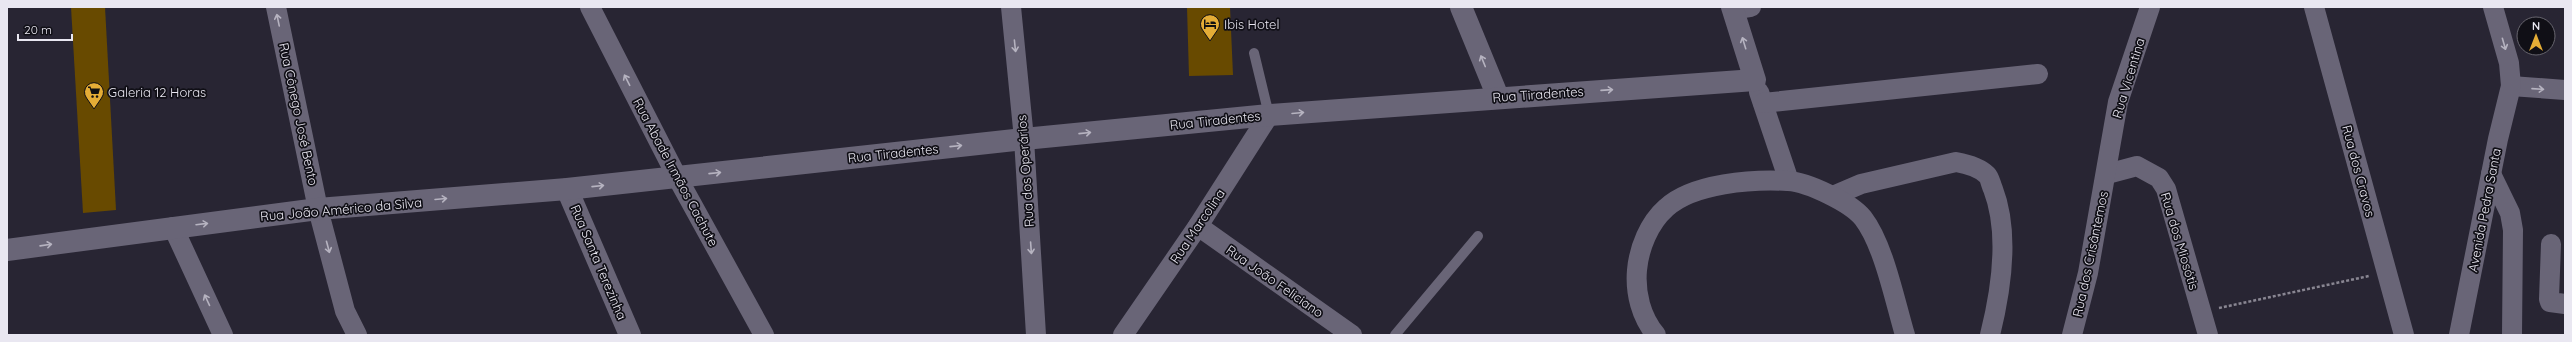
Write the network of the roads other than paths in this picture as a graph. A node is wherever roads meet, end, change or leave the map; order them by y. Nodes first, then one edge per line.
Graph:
1 (276, 7) edge
2 (590, 7) edge
3 (1011, 7) edge
4 (1461, 7) edge
5 (2150, 7) edge
6 (2314, 7) edge
7 (2493, 7) edge
8 (1739, 8) edge
9 (1254, 53) dead end
10 (2038, 74) dead end
11 (1755, 80) junction
12 (2511, 86) junction
13 (2565, 90) edge
14 (1498, 97) junction
15 (1763, 103) junction
16 (1269, 115) junction
17 (1024, 139) junction
18 (2107, 174) junction
19 (2491, 174) junction
20 (677, 177) junction
21 (1789, 181) junction
22 (567, 189) junction
23 (1833, 196) junction
24 (318, 209) junction
25 (1198, 226) junction
26 (173, 227) junction
27 (1478, 236) dead end
28 (2551, 244) dead end
29 (7, 250) edge
30 (2565, 304) edge
31 (1346, 333) edge
32 (223, 335) edge
33 (357, 335) edge
34 (630, 335) edge
35 (764, 335) edge
36 (1036, 335) edge
37 (1123, 335) edge
38 (1395, 335) edge
39 (1656, 335) edge
40 (1905, 335) edge
41 (1990, 335) edge
42 (2072, 335) edge
43 (2208, 335) edge
44 (2404, 335) edge
45 (2459, 335) edge
46 (2512, 335) edge

24 -> 1 street, Rua Cônego José Bento
20 -> 2 street, Rua Abade Irmãos Cachute
3 -> 17 street, Rua dos Operários
14 -> 4 main road
5 - 18 street, Rua Vicentina
6 - 44 street, Rua dos Cravos
7 -> 12 street, Avenida Pedra Santa
11 -> 8 main road
9 - 16 lane
10 - 15 street
14 -> 11 main road, Rua Tiradentes
11 - 15 street
12 -> 13 street
12 - 19 street, Avenida Pedra Santa
16 -> 14 main road, Rua Tiradentes
15 - 21 street
17 -> 16 main road, Rua Tiradentes
16 - 25 street, Rua Marcolina
20 -> 17 main road, Rua Tiradentes
17 -> 36 street, Rua dos Operários
18 - 42 street, Rua dos Crisântemos
18 - 43 street, Rua dos Miosótis
19 - 45 street, Avenida Pedra Santa
19 - 46 street
22 -> 20 main road, Rua João Américo da Silva
20 - 35 street, Rua Abade Irmãos Cachute
21 - 23 street
21 - 39 street
24 -> 22 main road, Rua João Américo da Silva
22 - 34 main road, Rua Santa Terezinha
23 - 40 street
23 - 41 street
26 -> 24 main road, Rua João Américo da Silva
24 -> 33 street, Rua Cônego José Bento
25 - 31 street, Rua João Feliciano
25 - 37 street, Rua Marcolina
29 -> 26 main road, Rua João Américo da Silva
32 -> 26 street
27 - 38 lane
28 - 30 street

